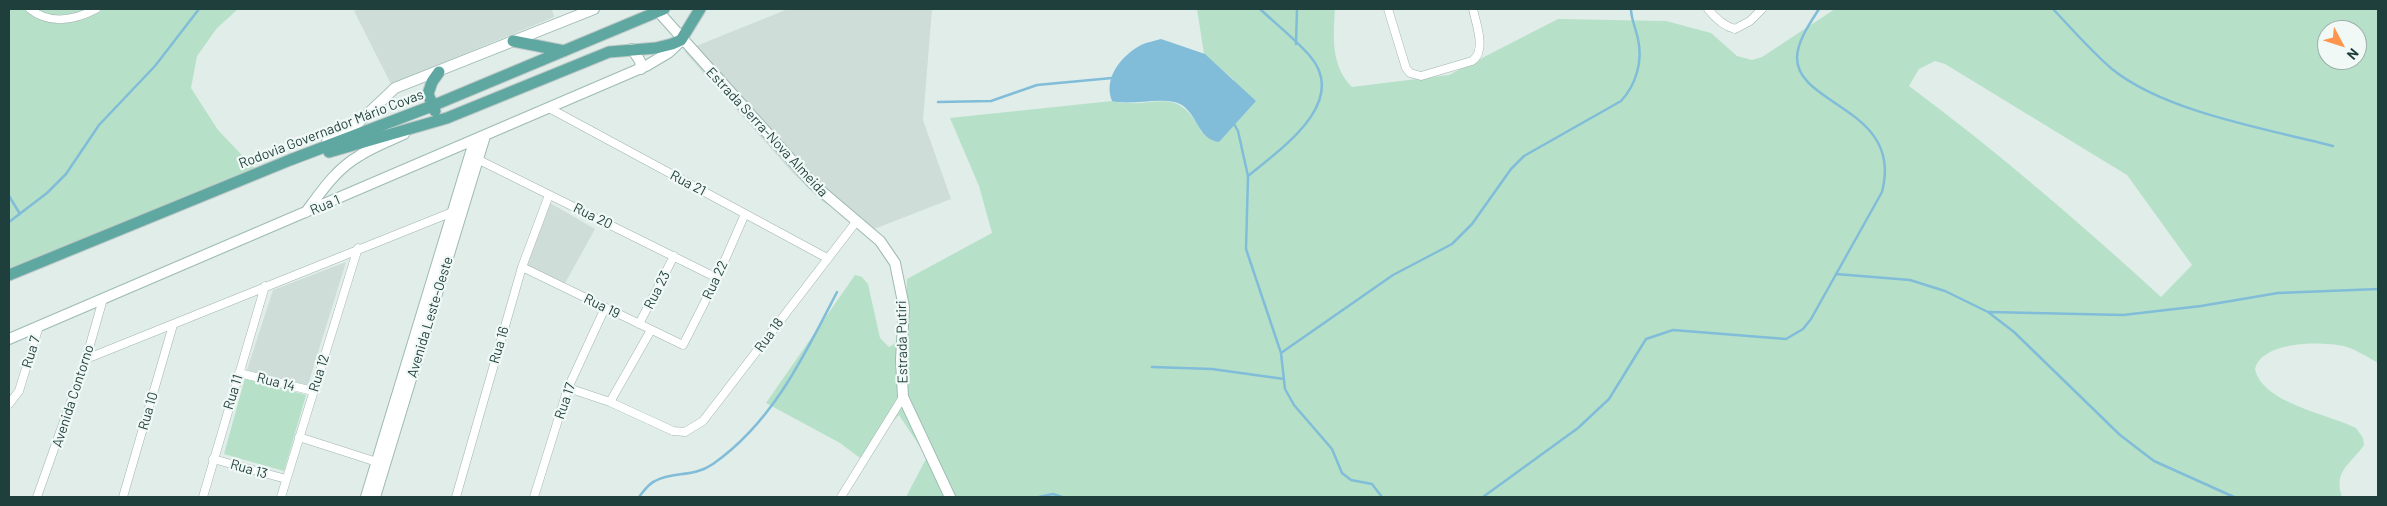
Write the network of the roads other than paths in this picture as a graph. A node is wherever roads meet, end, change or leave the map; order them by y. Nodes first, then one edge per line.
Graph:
1 (30, 9) edge
2 (96, 9) edge
3 (594, 9) edge
4 (657, 9) edge
5 (700, 9) edge
6 (1388, 9) edge
7 (1473, 9) edge
8 (1708, 9) edge
9 (1762, 9) edge
10 (682, 40) junction
11 (513, 41) junction
12 (632, 48) junction
13 (564, 51) junction
14 (641, 69) junction
15 (439, 72) junction
16 (432, 106) junction
17 (548, 108) junction
18 (447, 118) junction
19 (421, 126) junction
20 (485, 136) junction
21 (474, 142) junction
22 (312, 152) junction
23 (474, 158) junction
24 (290, 160) junction
25 (549, 195) junction
26 (458, 212) junction
27 (305, 213) junction
28 (745, 214) junction
29 (856, 222) junction
30 (358, 248) junction
31 (674, 256) junction
32 (827, 258) junction
33 (522, 267) junction
34 (9, 275) edge
35 (717, 278) junction
36 (265, 286) junction
37 (103, 299) junction
38 (606, 308) junction
39 (640, 324) junction
40 (173, 325) junction
41 (39, 326) junction
42 (651, 330) junction
43 (9, 339) edge
44 (683, 345) joint
45 (86, 359) junction
46 (239, 373) junction
47 (568, 388) junction
48 (313, 392) junction
49 (903, 397) junction
50 (610, 402) junction
51 (9, 404) edge
52 (299, 437) junction
53 (213, 459) junction
54 (380, 463) junction
55 (286, 479) junction
56 (37, 496) edge
57 (123, 497) edge
58 (203, 497) edge
59 (281, 497) edge
60 (366, 497) edge
61 (375, 497) edge
62 (456, 497) edge
63 (534, 497) edge
64 (841, 497) edge
65 (950, 497) edge

1 - 2 street
3 - 11 street
4 - 10 street, Estrada Serra-Nova Almeida
4 - 13 main road, Rodovia Governador Mário Covas
5 - 10 main road
6 - 7 street
8 - 9 street
10 - 12 main road
10 - 14 street, Rua 1
10 - 29 street, Estrada Serra-Nova Almeida
11 - 13 main road
11 - 15 street
12 - 14 street
12 - 18 main road
13 - 16 main road, Rodovia Governador Mário Covas
14 - 17 street, Rua 1
15 - 16 main road
15 - 22 street
16 - 18 main road
16 - 22 main road, Rodovia Governador Mário Covas
17 - 20 street, Rua 1
17 - 28 street, Rua 21
18 - 19 main road
19 - 24 main road
19 - 27 street
20 - 21 street, Rua 1
20 - 23 street, Avenida Leste-Oeste
21 - 23 street, Avenida Leste-Oeste
21 - 27 street, Rua 1
22 - 24 main road, Rodovia Governador Mário Covas
23 - 25 street, Rua 20
23 - 26 street, Avenida Leste-Oeste
24 - 34 main road, Rodovia Governador Mário Covas
25 - 31 street, Rua 20
25 - 33 street, Rua 16
26 - 30 street
26 - 54 street, Avenida Leste-Oeste
27 - 37 street, Rua 1
28 - 32 street, Rua 21
28 - 35 street, Rua 22
29 - 32 street, Rua 18
29 - 49 street, Estrada Putiri
30 - 36 street
30 - 48 street, Rua 12
31 - 35 street, Rua 20
31 - 39 street, Rua 23
32 - 50 street, Rua 18
33 - 38 street, Rua 19
33 - 62 street, Rua 16
35 - 44 street, Rua 22
36 - 40 street
36 - 46 street, Rua 11
37 - 41 street, Rua 1
37 - 45 street, Avenida Contorno
38 - 39 street, Rua 19
38 - 47 street, Rua 17
39 - 42 street, Rua 19
40 - 45 street
40 - 57 street, Rua 10
41 - 43 street, Rua 1
41 - 51 street, Rua 7
42 - 44 street, Rua 19
42 - 50 street
45 - 56 street, Avenida Contorno
46 - 48 street, Rua 14
46 - 53 street, Rua 11
47 - 50 street
47 - 63 street, Rua 17
48 - 52 street, Rua 12
49 - 64 street
49 - 65 street, Estrada Putiri
52 - 54 street
52 - 55 street, Rua 12
53 - 55 street, Rua 13
53 - 58 street, Rua 11
54 - 60 street, Avenida Leste-Oeste
54 - 61 street, Avenida Leste-Oeste
55 - 59 street, Rua 12

